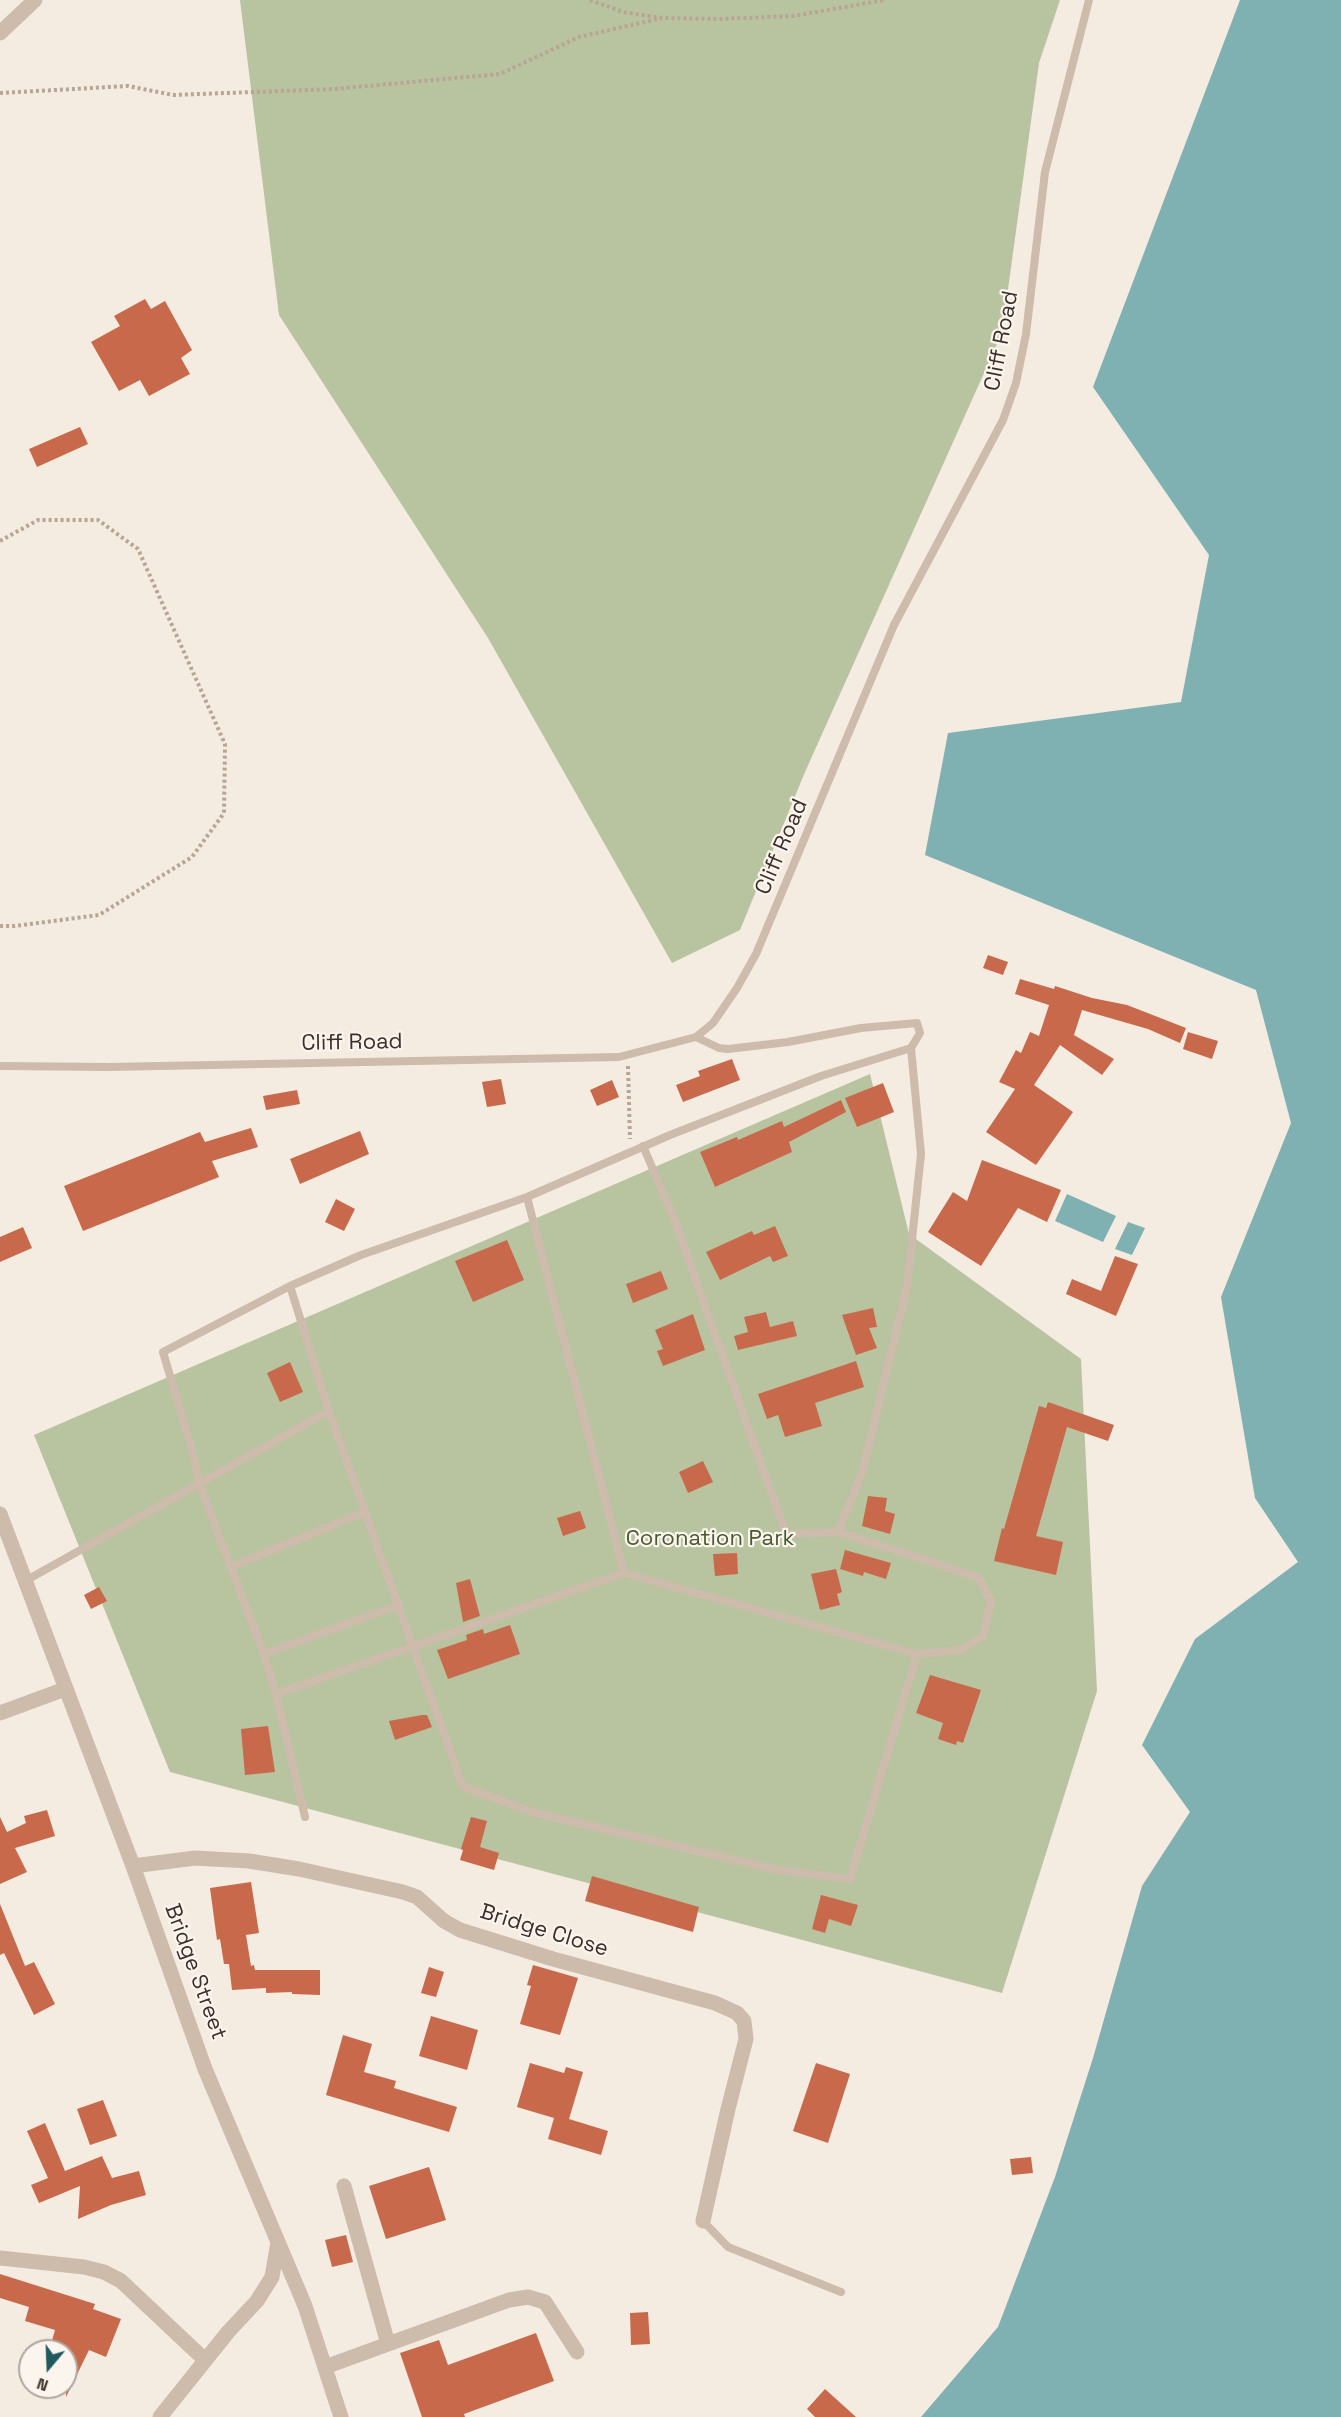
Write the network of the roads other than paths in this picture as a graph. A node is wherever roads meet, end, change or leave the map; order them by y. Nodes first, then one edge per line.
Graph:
1 (35, 0) edge
2 (1089, 0) edge
3 (0, 33) edge
4 (696, 1037) junction
5 (912, 1048) junction
6 (0, 1066) edge
7 (643, 1146) junction
8 (527, 1197) junction
9 (290, 1286) junction
10 (329, 1411) junction
11 (199, 1483) junction
12 (365, 1512) junction
13 (0, 1514) edge
14 (838, 1532) junction
15 (230, 1567) junction
16 (624, 1573) junction
17 (25, 1581) junction
18 (399, 1605) junction
19 (413, 1645) junction
20 (264, 1654) junction
21 (917, 1654) junction
22 (65, 1689) junction
23 (276, 1694) junction
24 (0, 1713) edge
25 (305, 1817) dead end
26 (132, 1866) junction
27 (344, 2186) dead end
28 (703, 2221) joint
29 (278, 2242) junction
30 (0, 2258) edge
31 (841, 2292) dead end
32 (388, 2344) junction
33 (577, 2352) dead end
34 (205, 2360) junction
35 (325, 2367) junction
36 (160, 2417) edge
37 (341, 2417) edge

1 - 3 street
2 - 4 lane, Cliff Road
4 - 5 lane
4 - 6 lane, Cliff Road
5 - 7 lane
5 - 14 lane
7 - 8 lane
7 - 14 lane
8 - 9 lane
8 - 16 lane
9 - 10 lane
9 - 11 lane
10 - 11 lane
10 - 12 lane
11 - 15 lane
11 - 17 lane
12 - 15 lane
12 - 18 lane
13 - 17 street, Bridge Street
14 - 21 lane
15 - 20 lane
16 - 19 lane
16 - 21 lane
17 - 22 street, Bridge Street
18 - 19 lane
18 - 20 lane
19 - 21 lane
19 - 23 lane
20 - 23 lane
22 - 24 street
22 - 26 street, Bridge Street
23 - 25 lane
26 - 28 street, Bridge Close
26 - 29 street, Bridge Street
27 - 32 street
28 - 31 lane
29 - 34 street
29 - 35 street, Bridge Street
30 - 34 street
32 - 33 street
32 - 35 street
34 - 36 street
35 - 37 street, Bridge Street

